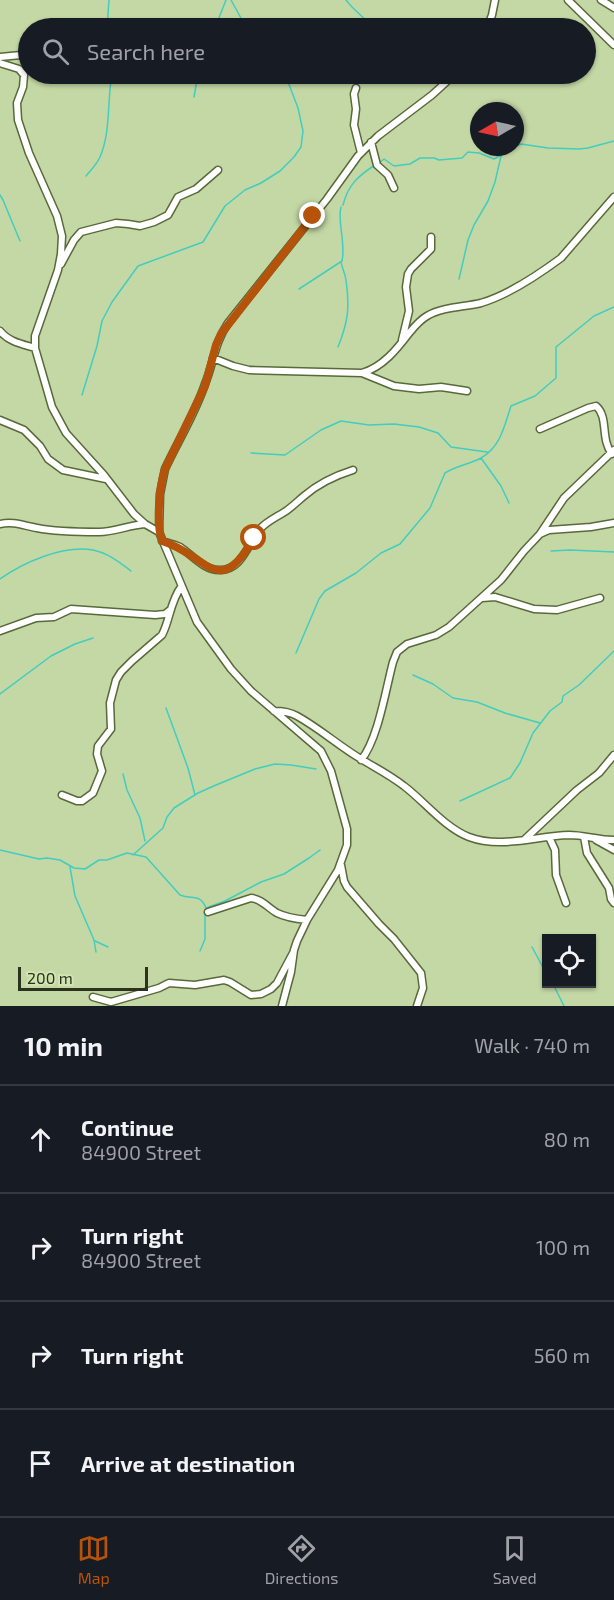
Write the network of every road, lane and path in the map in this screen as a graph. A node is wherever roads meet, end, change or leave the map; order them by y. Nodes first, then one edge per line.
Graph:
1 (495, 0) edge
2 (568, 0) edge
3 (601, 0) edge
4 (614, 8) edge
5 (491, 18) edge
6 (586, 18) edge
7 (596, 27) edge
8 (614, 45) edge
9 (18, 54) edge
10 (0, 57) edge
11 (0, 63) edge
12 (18, 69) edge
13 (23, 84) edge
14 (444, 84) edge
15 (356, 88) dead end
16 (370, 142) junction
17 (361, 153) junction
18 (218, 170) dead end
19 (394, 189) dead end
20 (614, 197) edge
21 (431, 237) dead end
22 (58, 270) junction
23 (0, 331) edge
24 (401, 343) junction
25 (35, 348) junction
26 (213, 358) junction
27 (362, 373) junction
28 (467, 391) dead end
29 (0, 420) edge
30 (540, 429) dead end
31 (613, 453) edge
32 (353, 470) dead end
33 (107, 479) junction
34 (614, 523) edge
35 (0, 524) edge
36 (145, 524) junction
37 (159, 532) junction
38 (540, 534) junction
39 (162, 541) junction
40 (181, 587) junction
41 (600, 598) dead end
42 (479, 600) junction
43 (170, 610) junction
44 (0, 631) edge
45 (274, 711) junction
46 (614, 755) edge
47 (361, 760) junction
48 (62, 795) dead end
49 (549, 837) junction
50 (584, 837) junction
51 (596, 839) junction
52 (524, 840) junction
53 (614, 840) edge
54 (614, 850) edge
55 (341, 864) junction
56 (566, 903) dead end
57 (614, 903) edge
58 (208, 912) dead end
59 (307, 920) junction
60 (294, 950) junction
61 (93, 997) dead end
62 (282, 1006) edge
63 (417, 1006) edge

1 - 5 street
2 - 6 street
3 - 4 street
7 - 8 street
9 - 10 street
11 - 12 street
13 - 22 street
14 - 16 street
15 - 17 street
16 - 17 street
16 - 19 street
17 - 26 street
18 - 22 street
20 - 24 street
21 - 24 street
22 - 25 street
23 - 25 street
24 - 27 street
25 - 33 street
26 - 27 street
26 - 37 street
27 - 28 street
29 - 33 street
30 - 31 street
31 - 38 street
32 - 39 street
33 - 36 street
34 - 38 street
35 - 36 street
36 - 37 street
37 - 39 street
38 - 42 street
39 - 40 street
40 - 43 street
40 - 45 street
41 - 42 street
42 - 47 street
43 - 44 street
43 - 48 street
45 - 47 street
45 - 55 street
46 - 52 street
47 - 52 street
49 - 50 street
49 - 52 street
49 - 56 street
50 - 51 street
50 - 57 street
51 - 53 street
51 - 54 street
55 - 59 street
55 - 63 street
58 - 59 street
59 - 60 street
60 - 61 street
60 - 62 street

